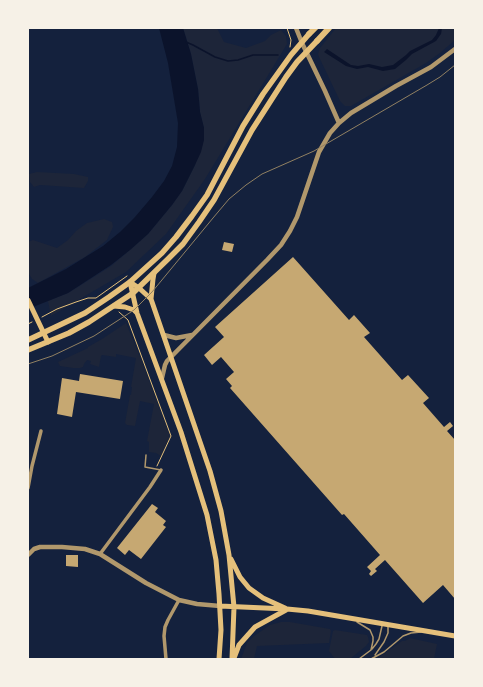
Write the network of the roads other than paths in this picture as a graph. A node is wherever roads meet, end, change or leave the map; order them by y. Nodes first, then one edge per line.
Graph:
1 (296, 28) edge
2 (315, 28) edge
3 (329, 28) edge
4 (310, 34) joint
5 (317, 41) joint
6 (302, 42) junction
7 (455, 49) edge
8 (306, 52) junction
9 (339, 122) junction
10 (154, 273) junction
11 (128, 279) junction
12 (139, 288) junction
13 (132, 293) junction
14 (151, 299) junction
15 (28, 300) edge
16 (114, 306) junction
17 (138, 313) junction
18 (44, 333) junction
19 (164, 335) junction
20 (192, 335) junction
21 (28, 340) edge
22 (48, 342) junction
23 (28, 350) edge
24 (171, 357) junction
25 (162, 378) junction
26 (41, 431) dead end
27 (146, 455) dead end
28 (160, 470) joint
29 (28, 488) edge
30 (28, 553) edge
31 (100, 554) junction
32 (229, 555) junction
33 (179, 600) junction
34 (220, 606) junction
35 (234, 607) junction
36 (287, 609) junction
37 (350, 618) junction
38 (385, 624) junction
39 (428, 632) junction
40 (455, 636) edge
41 (371, 650) junction
42 (374, 657) junction
43 (166, 659) edge
44 (219, 659) edge
45 (233, 659) edge
46 (359, 659) edge
47 (371, 659) edge

1 - 6 street
2 - 4 highway
3 - 5 highway
4 - 6 main road
5 - 8 main road
6 - 8 street
6 - 11 main road
7 - 9 street
8 - 9 street
8 - 10 main road
9 - 20 street
10 - 12 main road
10 - 14 main road
11 - 12 main road
11 - 13 main road
11 - 18 main road
12 - 13 main road
12 - 14 main road
13 - 16 main road
13 - 17 main road
14 - 19 main road
15 - 18 main road
16 - 17 main road
16 - 22 main road
17 - 25 main road
18 - 21 main road
18 - 22 main road
19 - 20 street
19 - 24 main road
20 - 24 street
22 - 23 main road
24 - 25 street
24 - 32 main road
25 - 34 main road
26 - 29 street
27 - 28 lane
28 - 31 street
30 - 31 street
31 - 33 street
32 - 35 main road
32 - 36 main road
33 - 34 street
33 - 43 street
34 - 35 main road
34 - 44 main road
35 - 36 main road
35 - 45 main road
36 - 37 main road
36 - 45 main road
37 - 38 main road
37 - 41 lane
38 - 39 main road
38 - 41 lane
38 - 42 lane
39 - 40 main road
39 - 42 lane
41 - 46 lane
42 - 47 lane

